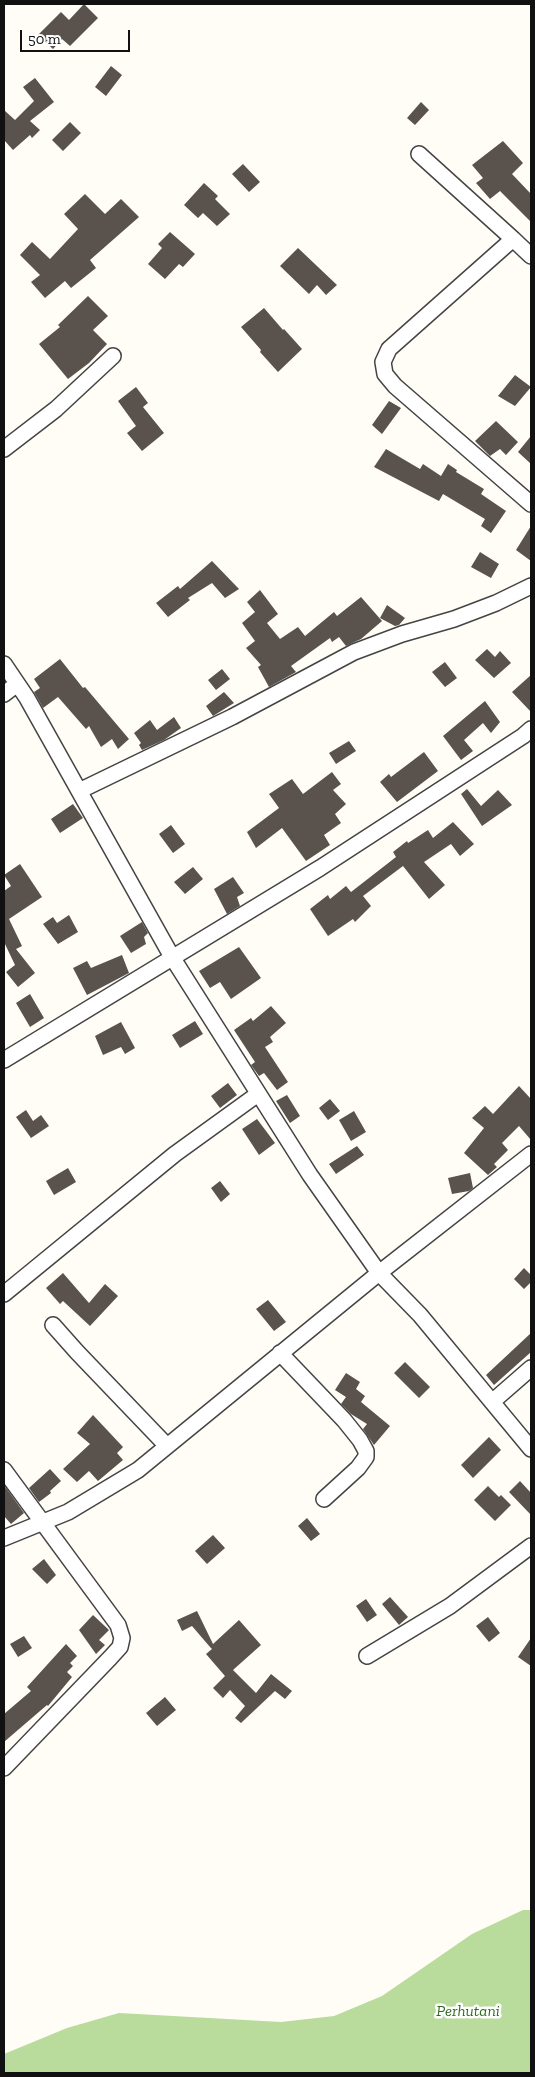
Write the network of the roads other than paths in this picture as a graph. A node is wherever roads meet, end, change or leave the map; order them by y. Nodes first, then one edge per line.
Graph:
1 (419, 154) dead end
2 (513, 239) junction
3 (531, 256) edge
4 (113, 356) dead end
5 (4, 449) edge
6 (531, 504) edge
7 (531, 586) edge
8 (4, 664) edge
9 (18, 684) junction
10 (4, 694) edge
11 (531, 728) edge
12 (79, 791) junction
13 (172, 957) junction
14 (4, 1060) edge
15 (258, 1094) junction
16 (531, 1154) edge
17 (379, 1273) junction
18 (4, 1294) edge
19 (53, 1324) dead end
20 (280, 1354) junction
21 (531, 1368) edge
22 (492, 1402) junction
23 (167, 1446) junction
24 (531, 1449) edge
25 (4, 1470) edge
26 (324, 1500) dead end
27 (44, 1522) junction
28 (4, 1538) edge
29 (531, 1546) edge
30 (367, 1656) dead end
31 (4, 1768) edge

1 - 2 street
2 - 3 street
2 - 6 street
4 - 5 street
7 - 12 street
8 - 9 street
9 - 10 street
9 - 12 street
11 - 13 street
12 - 13 street
13 - 14 street
13 - 15 street
15 - 17 street
15 - 18 street
16 - 17 street
17 - 20 street
17 - 22 street
19 - 23 street
20 - 23 street
20 - 26 street
21 - 22 street
22 - 24 street
23 - 27 street
25 - 27 street
27 - 28 street
27 - 31 street
29 - 30 street

